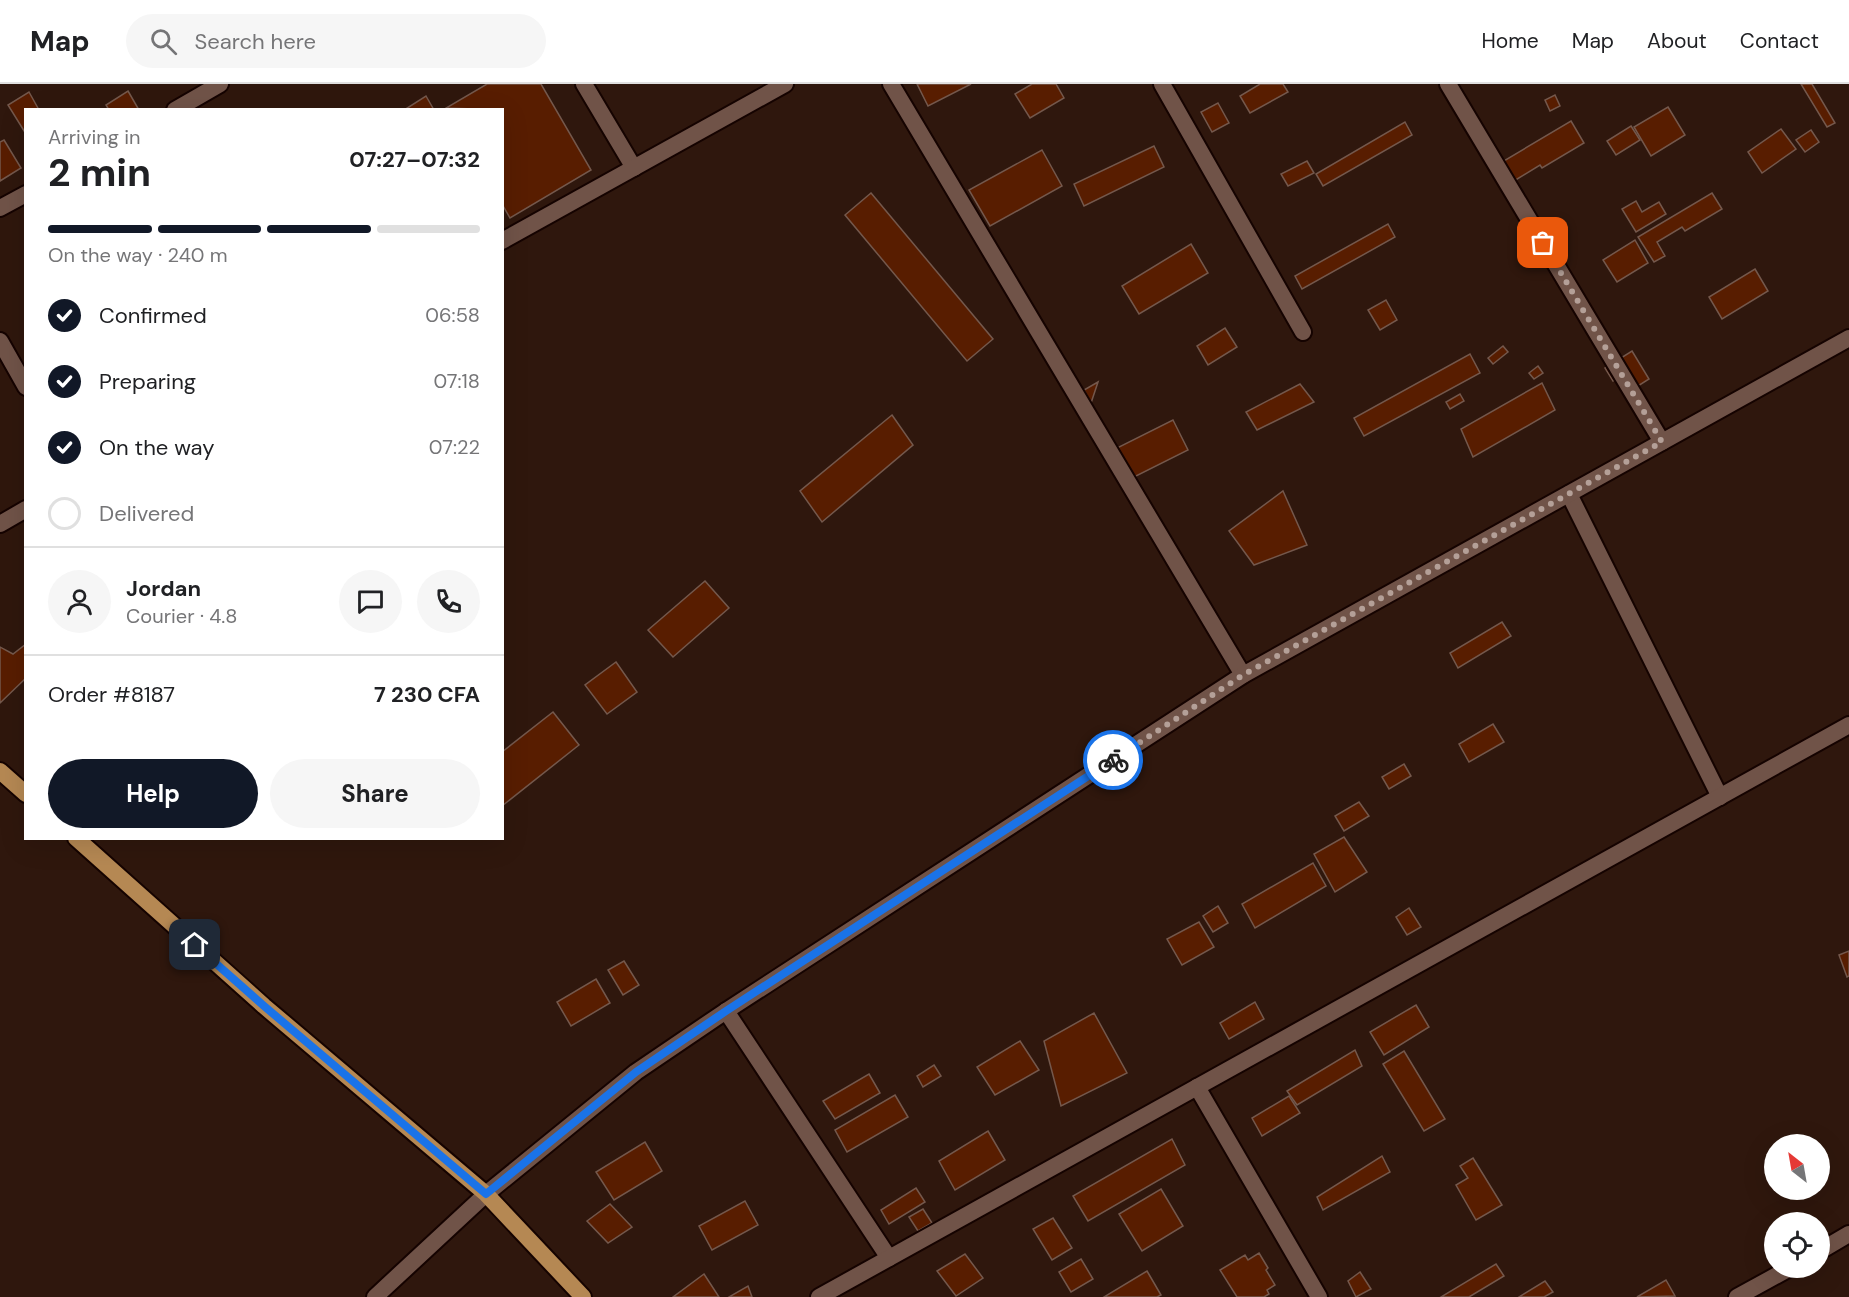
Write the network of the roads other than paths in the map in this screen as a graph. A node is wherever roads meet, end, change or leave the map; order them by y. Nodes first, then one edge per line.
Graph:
1 (220, 84) edge
2 (584, 84) edge
3 (785, 84) edge
4 (891, 84) edge
5 (1162, 84) edge
6 (1448, 84) edge
7 (178, 108) edge
8 (634, 168) junction
9 (24, 195) edge
10 (0, 208) edge
11 (504, 240) edge
12 (1303, 332) dead end
13 (1849, 338) edge
14 (0, 341) edge
15 (24, 383) edge
16 (1662, 442) junction
17 (1569, 494) junction
18 (24, 509) edge
19 (0, 524) edge
20 (1243, 675) junction
21 (1849, 725) edge
22 (0, 771) edge
23 (24, 792) edge
24 (1720, 796) junction
25 (78, 840) edge
26 (726, 1011) junction
27 (1197, 1087) junction
28 (486, 1194) junction
29 (1849, 1234) edge
30 (1830, 1245) edge
31 (889, 1258) junction
32 (1772, 1278) edge
33 (375, 1297) edge
34 (583, 1297) edge
35 (819, 1297) edge
36 (1319, 1297) edge
37 (1737, 1297) edge

1 - 7 street
2 - 8 street
3 - 8 street
4 - 20 street
5 - 12 street
6 - 16 street
8 - 11 street
9 - 10 street
13 - 16 street
14 - 15 street
16 - 17 street
17 - 20 street
17 - 24 street
18 - 19 street
20 - 26 street
21 - 24 street
22 - 23 main road
24 - 27 street
25 - 28 main road
26 - 28 street
26 - 31 street
27 - 31 street
27 - 36 street
28 - 33 street
28 - 34 main road
29 - 30 street
31 - 35 street
32 - 37 street

